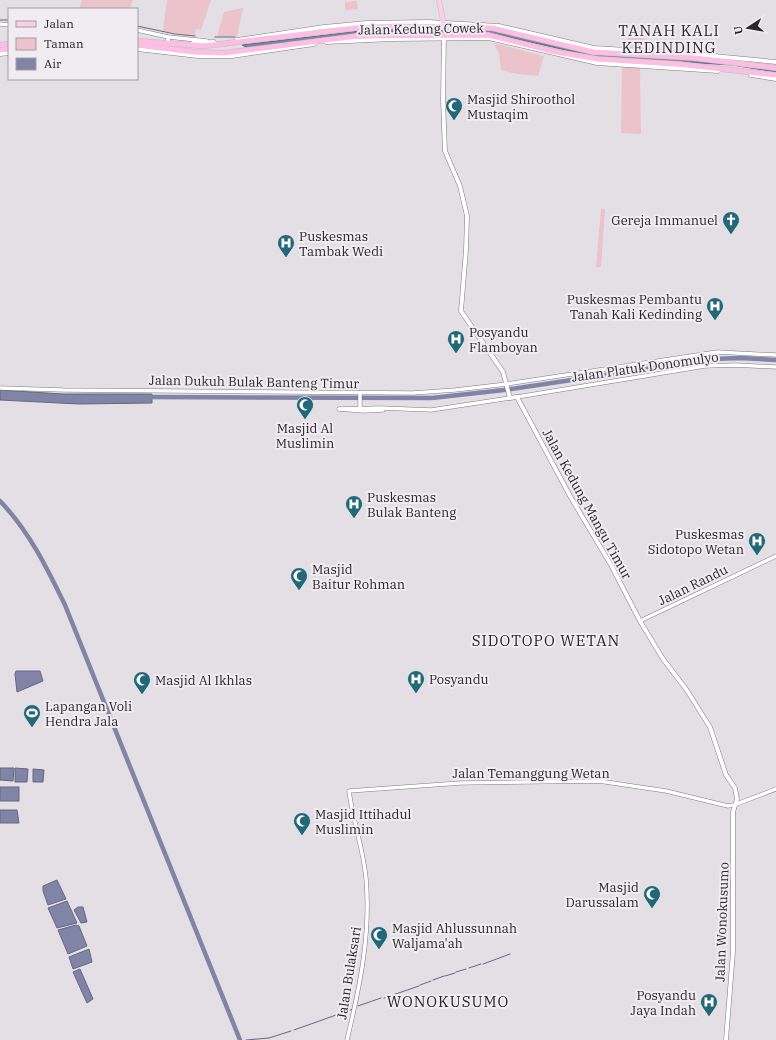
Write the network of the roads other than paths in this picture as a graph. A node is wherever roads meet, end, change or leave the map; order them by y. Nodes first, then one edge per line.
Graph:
1 (439, 0) edge
2 (443, 25) junction
3 (138, 30) edge
4 (355, 32) junction
5 (345, 33) junction
6 (444, 37) junction
7 (168, 39) junction
8 (138, 40) edge
9 (138, 40) edge
10 (240, 41) junction
11 (138, 45) edge
12 (138, 49) edge
13 (0, 50) edge
14 (180, 50) junction
15 (8, 52) edge
16 (649, 53) junction
17 (175, 54) junction
18 (0, 55) edge
19 (776, 62) edge
20 (678, 66) junction
21 (776, 68) edge
22 (776, 75) edge
23 (776, 79) edge
24 (776, 355) edge
25 (776, 367) edge
26 (507, 385) junction
27 (0, 388) edge
28 (360, 394) junction
29 (509, 396) junction
30 (517, 397) junction
31 (360, 407) junction
32 (384, 410) junction
33 (776, 556) edge
34 (640, 621) junction
35 (776, 788) edge
36 (349, 793) joint
37 (734, 805) junction
38 (348, 1040) edge
39 (726, 1040) edge

1 - 2 main road
2 - 4 highway, Jalan Kedung Cowek
2 - 10 main road, Jalan Kedung Cowek
2 - 16 highway, Jalan Kedung Cowek
3 - 7 street
4 - 5 highway, Jalan Kedung Cowek
4 - 5 highway, Jalan Kedung Cowek
4 - 6 highway, Jalan Kedung Cowek
5 - 10 highway, Jalan Kedung Cowek
5 - 14 highway, Jalan Kedung Cowek
6 - 17 main road, Jalan Kedung Cowek
6 - 20 highway, Jalan Kedung Cowek
6 - 26 main road
7 - 9 main road, Jalan Kedung Cowek
7 - 10 main road, Jalan Kedung Cowek
8 - 10 highway, Jalan Kedung Cowek
11 - 14 highway, Jalan Kedung Cowek
12 - 17 main road, Jalan Kedung Cowek
13 - 15 highway
14 - 17 highway
15 - 18 main road
16 - 19 main road, Jalan Kedung Cowek
16 - 21 highway, Jalan Kedung Cowek
20 - 22 highway, Jalan Kedung Cowek
20 - 23 main road, Jalan Kedung Cowek
24 - 26 street, Jalan Dukuh Bulak Banteng Timur
25 - 30 street, Jalan Platuk Donomulyo
26 - 28 street, Jalan Dukuh Bulak Banteng Timur
26 - 29 main road
27 - 28 street, Jalan Dukuh Bulak Banteng Timur
28 - 31 street
29 - 30 main road
29 - 32 street
30 - 34 main road, Jalan Kedung Mangu Timur
31 - 32 street
31 - 32 street
33 - 34 street, Jalan Randu
34 - 37 main road, Jalan Kedung Mangu Timur
35 - 37 street
36 - 37 street, Jalan Temanggung Wetan
36 - 38 street, Jalan Bulaksari
37 - 39 main road, Jalan Wonokusumo

